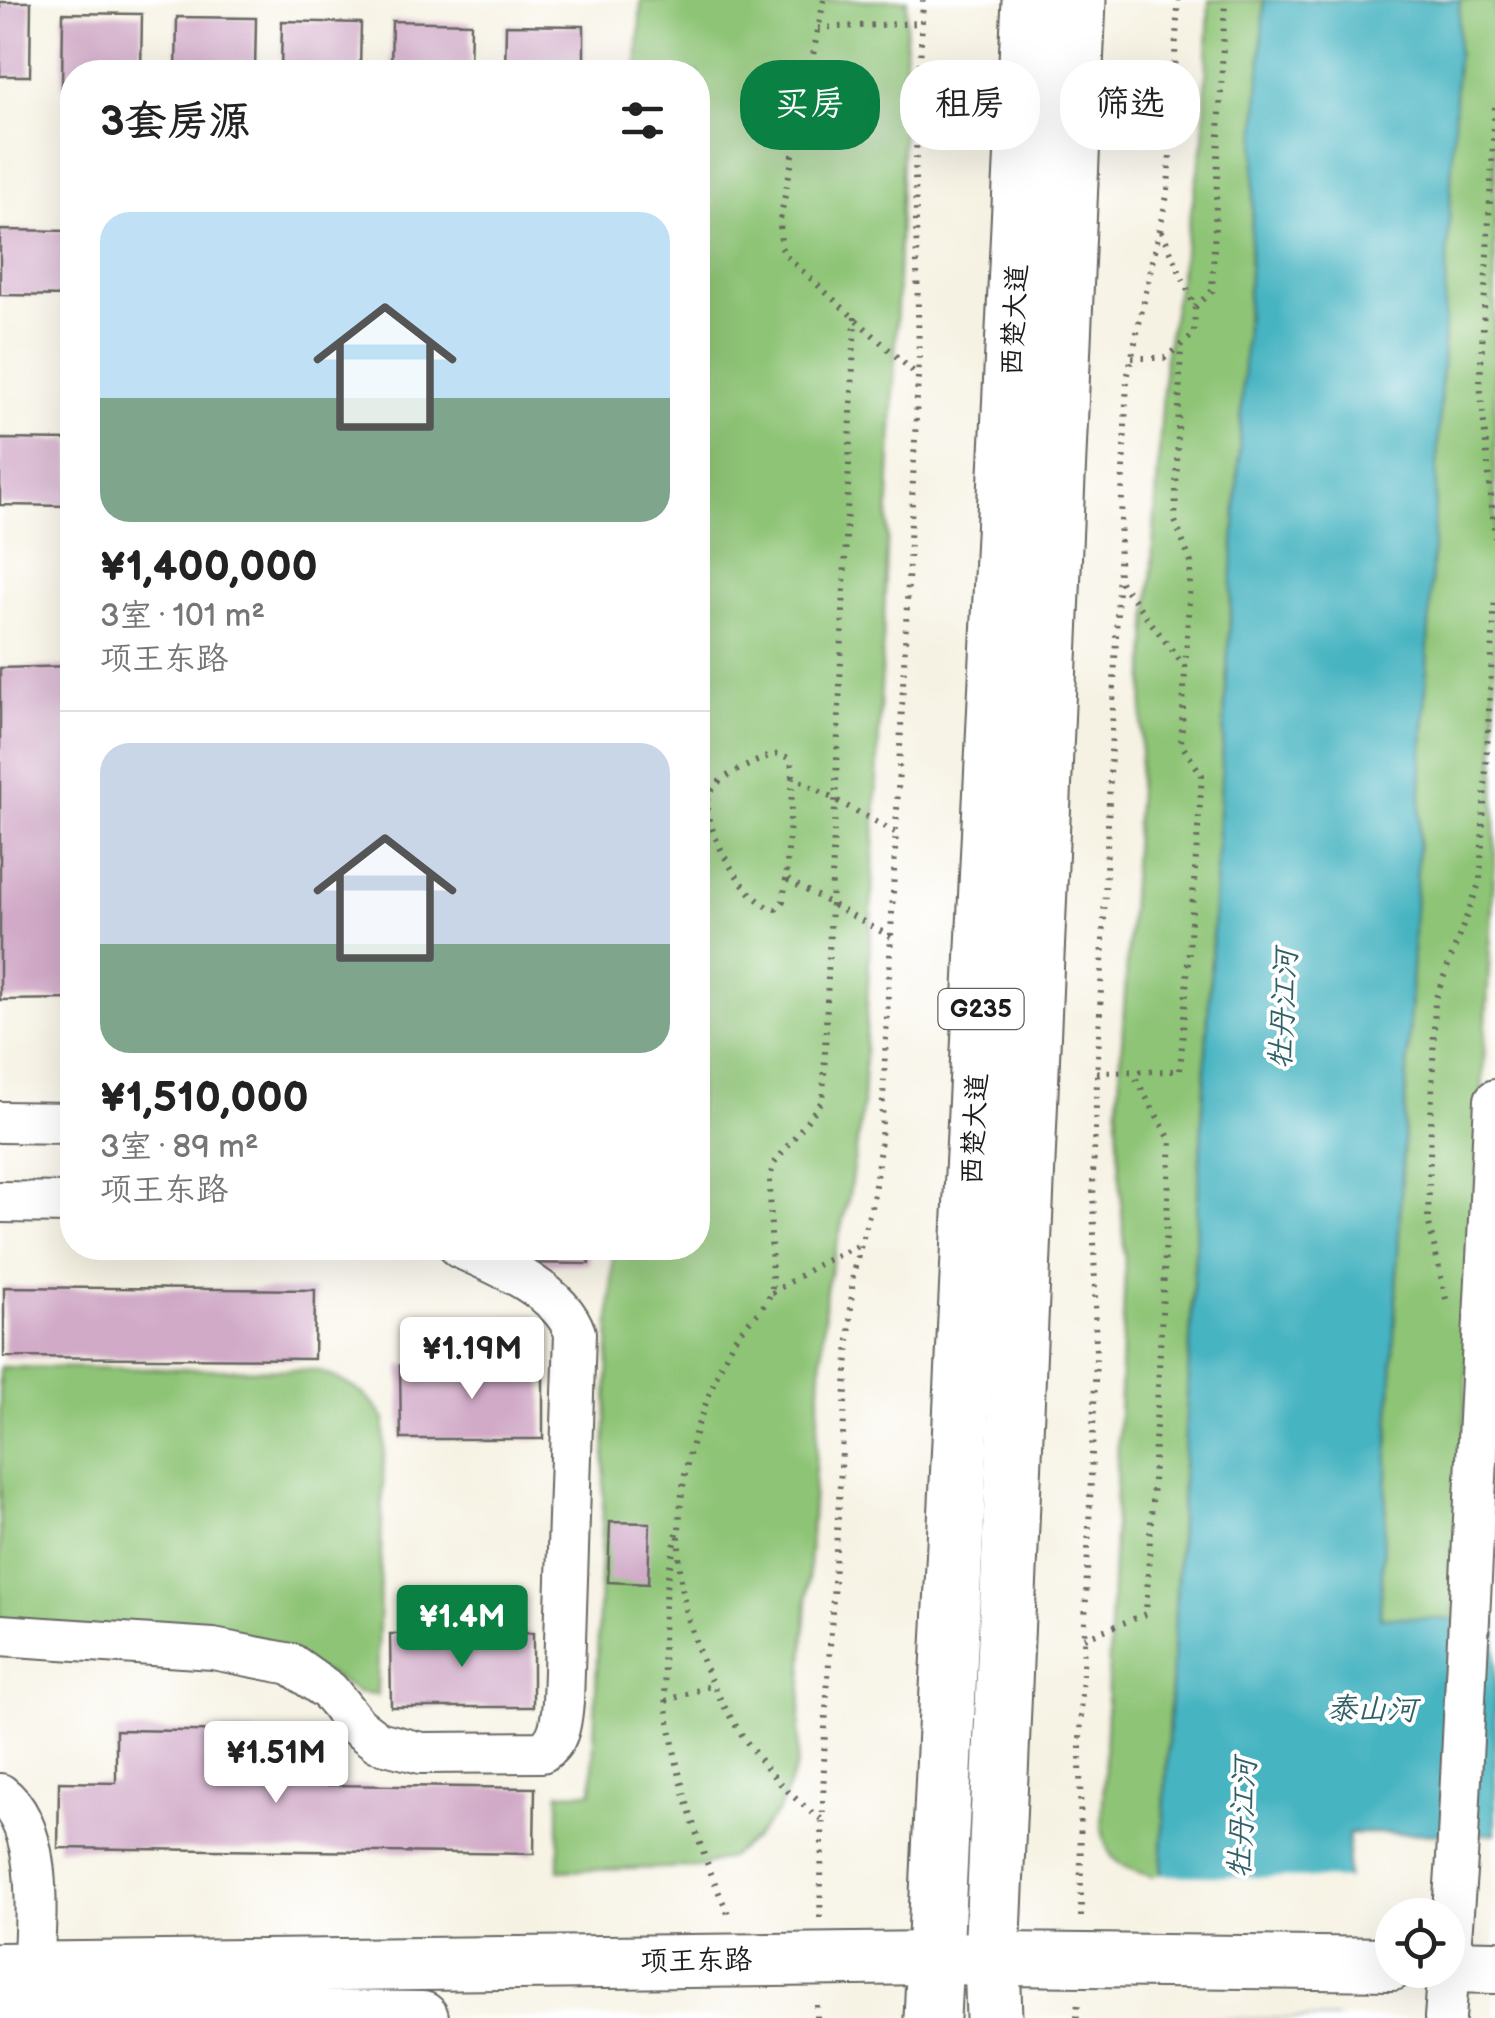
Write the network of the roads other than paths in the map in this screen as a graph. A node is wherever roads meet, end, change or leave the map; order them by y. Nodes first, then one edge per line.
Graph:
1 (1030, 0) edge
2 (1078, 0) edge
3 (1495, 1100) edge
4 (0, 1122) edge
5 (60, 1123) edge
6 (0, 1202) edge
7 (60, 1203) edge
8 (483, 1260) edge
9 (0, 1635) edge
10 (0, 1794) edge
11 (1454, 1898) edge
12 (934, 1958) junction
13 (992, 1958) junction
14 (1375, 1964) edge
15 (1465, 1966) edge
16 (1495, 1967) edge
17 (1447, 1988) edge
18 (16, 1991) edge
19 (247, 2017) edge
20 (422, 2018) edge
21 (932, 2018) edge
22 (994, 2018) edge
23 (1445, 2018) edge

1 - 12 highway, 西楚大道 / G235
2 - 13 highway, 西楚大道 / G235
3 - 11 street
4 - 5 street
6 - 7 street
8 - 9 street
10 - 18 street
12 - 13 main road, 项王东路
12 - 18 main road, 项王东路
12 - 21 highway, 西楚大道 / G235
13 - 14 main road, 项王东路
13 - 22 highway, 西楚大道 / G235
15 - 16 main road
17 - 23 street
18 - 19 main road
19 - 20 main road

